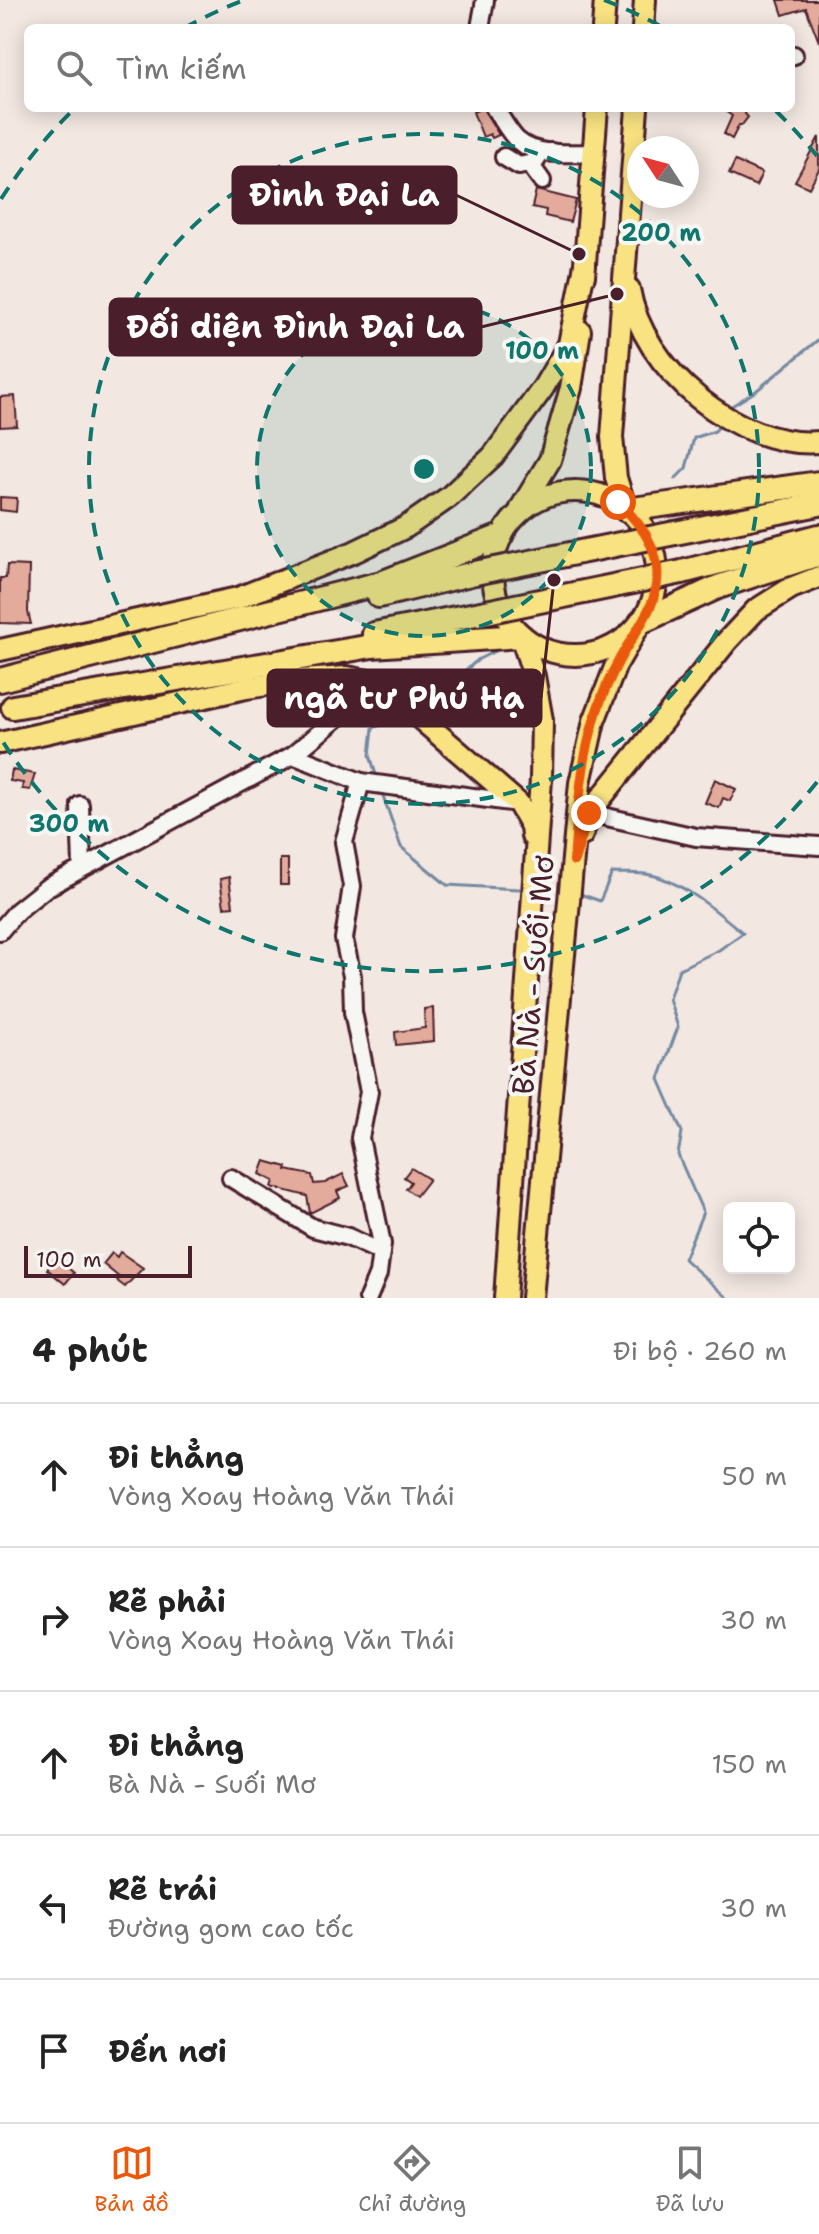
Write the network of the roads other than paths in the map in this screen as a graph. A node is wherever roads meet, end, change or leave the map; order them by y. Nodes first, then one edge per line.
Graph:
1 (485, 0) edge
2 (605, 0) edge
3 (637, 0) edge
4 (645, 0) edge
5 (481, 24) edge
6 (603, 24) edge
7 (643, 24) edge
8 (497, 112) edge
9 (597, 112) edge
10 (637, 112) edge
11 (552, 152) junction
12 (594, 153) junction
13 (504, 157) dead end
14 (533, 163) junction
15 (542, 181) dead end
16 (625, 263) junction
17 (585, 265) junction
18 (819, 442) edge
19 (819, 483) edge
20 (819, 504) edge
21 (626, 510) junction
22 (518, 514) junction
23 (501, 536) junction
24 (819, 536) edge
25 (819, 554) edge
26 (819, 577) edge
27 (641, 622) junction
28 (521, 636) junction
29 (0, 650) edge
30 (0, 681) edge
31 (379, 683) junction
32 (7, 708) edge
33 (0, 744) edge
34 (293, 755) junction
35 (361, 782) junction
36 (518, 803) junction
37 (80, 805) dead end
38 (589, 813) junction
39 (819, 846) edge
40 (534, 856) junction
41 (574, 861) junction
42 (82, 867) junction
43 (0, 931) edge
44 (231, 1178) dead end
45 (381, 1252) junction
46 (368, 1298) edge
47 (505, 1298) edge
48 (532, 1298) edge

1 - 5 street
2 - 6 main road
3 - 4 main road
4 - 7 main road
8 - 11 street
9 - 12 main road
10 - 16 main road
11 - 12 street
11 - 14 street
12 - 17 main road
13 - 14 street
14 - 15 street
16 - 18 main road
16 - 21 main road
17 - 22 main road
17 - 29 main road
19 - 21 highway
20 - 30 highway, bridge
21 - 22 main road
21 - 27 main road
22 - 23 main road
23 - 28 main road
23 - 30 highway
24 - 32 highway, bridge
25 - 27 highway
26 - 38 main road
27 - 28 main road
27 - 41 main road, Bà Nà - Suối Mơ
28 - 32 highway
28 - 40 main road, Bà Nà - Suối Mơ
31 - 33 main road
31 - 34 street
31 - 36 main road
34 - 35 street
34 - 42 street
35 - 36 street
35 - 45 street
36 - 40 main road
37 - 42 street
38 - 39 street
38 - 41 main road
40 - 47 main road, Bà Nà - Suối Mơ
41 - 48 main road, Bà Nà - Suối Mơ
42 - 43 street
44 - 45 street
45 - 46 street

